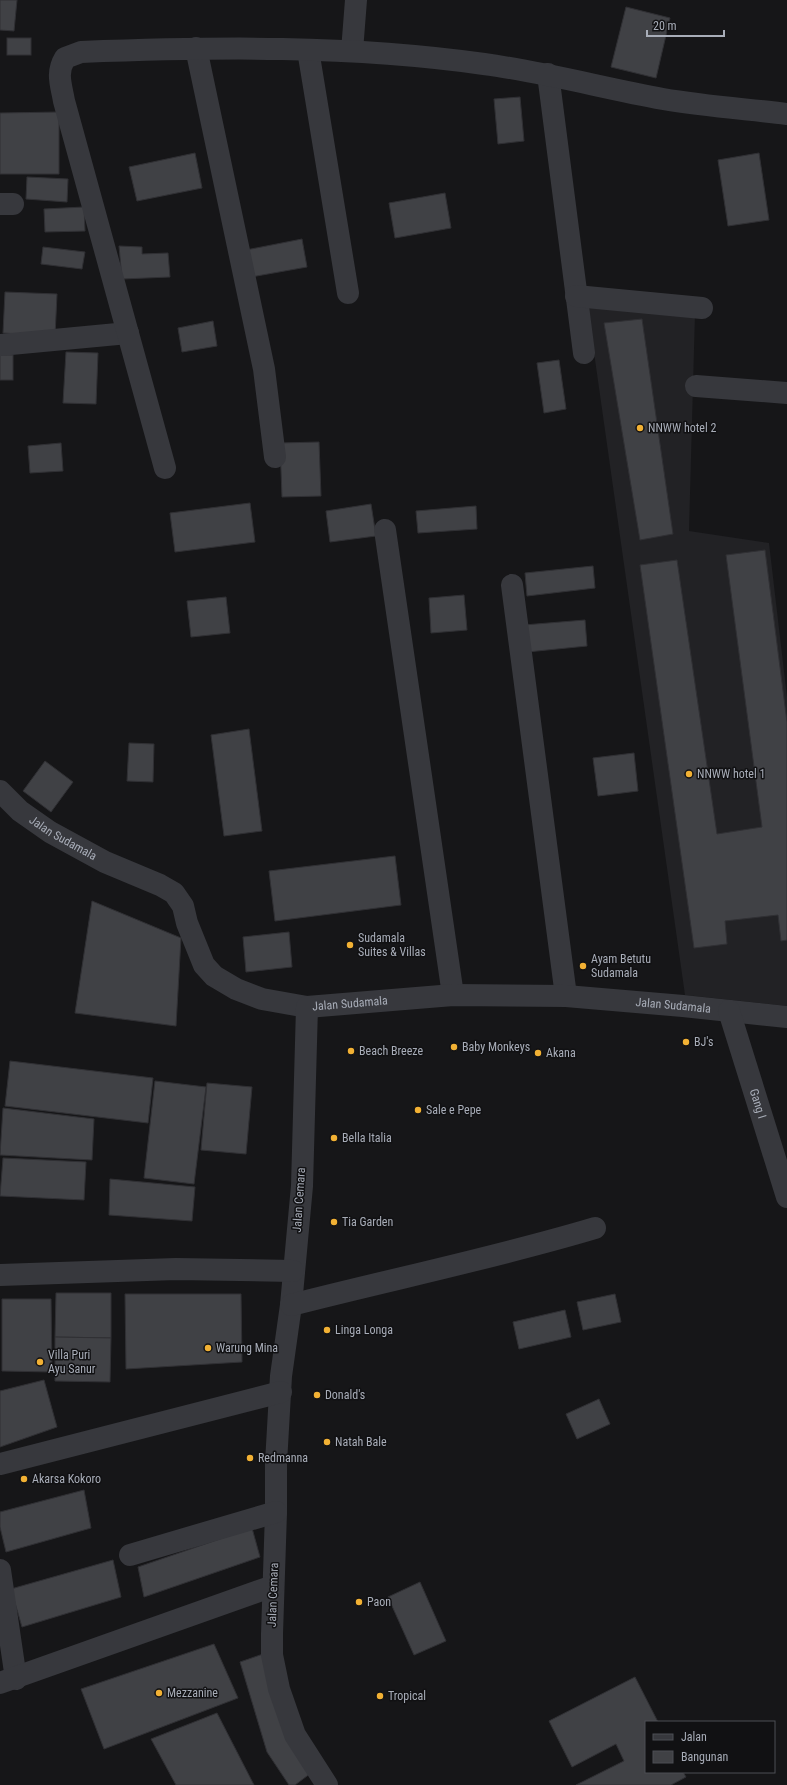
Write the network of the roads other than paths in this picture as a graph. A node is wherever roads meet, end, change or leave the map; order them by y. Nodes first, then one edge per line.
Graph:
1 (356, 0) edge
2 (196, 48) junction
3 (308, 50) junction
4 (352, 51) junction
5 (548, 74) junction
6 (787, 114) edge
7 (348, 293) dead end
8 (576, 296) junction
9 (702, 308) dead end
10 (128, 333) junction
11 (0, 345) edge
12 (584, 353) dead end
13 (696, 386) dead end
14 (787, 393) edge
15 (275, 457) dead end
16 (165, 468) dead end
17 (385, 530) dead end
18 (512, 585) dead end
19 (0, 791) edge
20 (453, 995) junction
21 (566, 996) junction
22 (307, 1007) junction
23 (730, 1011) junction
24 (787, 1017) edge
25 (787, 1197) edge
26 (595, 1228) dead end
27 (293, 1271) junction
28 (0, 1275) edge
29 (291, 1305) junction
30 (281, 1392) junction
31 (0, 1464) edge
32 (276, 1512) junction
33 (130, 1555) dead end
34 (0, 1570) edge
35 (273, 1586) junction
36 (8, 1681) edge
37 (327, 1785) edge

1 - 4 street
2 - 3 street
2 - 10 street
2 - 15 street
3 - 4 street
3 - 7 street
4 - 5 street
5 - 6 street
5 - 8 street
8 - 9 street
8 - 12 street
10 - 11 street
10 - 16 street
13 - 14 street
17 - 20 street
18 - 21 street
19 - 22 street, Jalan Sudamala
20 - 21 street, Jalan Sudamala
20 - 22 street, Jalan Sudamala
21 - 23 street, Jalan Sudamala
22 - 27 street, Jalan Cemara
23 - 24 street, Jalan Sudamala
23 - 25 street, Gang I
26 - 29 street
27 - 28 street
27 - 29 street, Jalan Cemara
29 - 30 street, Jalan Cemara
30 - 31 street
30 - 32 street, Jalan Cemara
32 - 33 street
32 - 35 street, Jalan Cemara
34 - 36 street
35 - 36 street
35 - 37 street, Jalan Cemara

